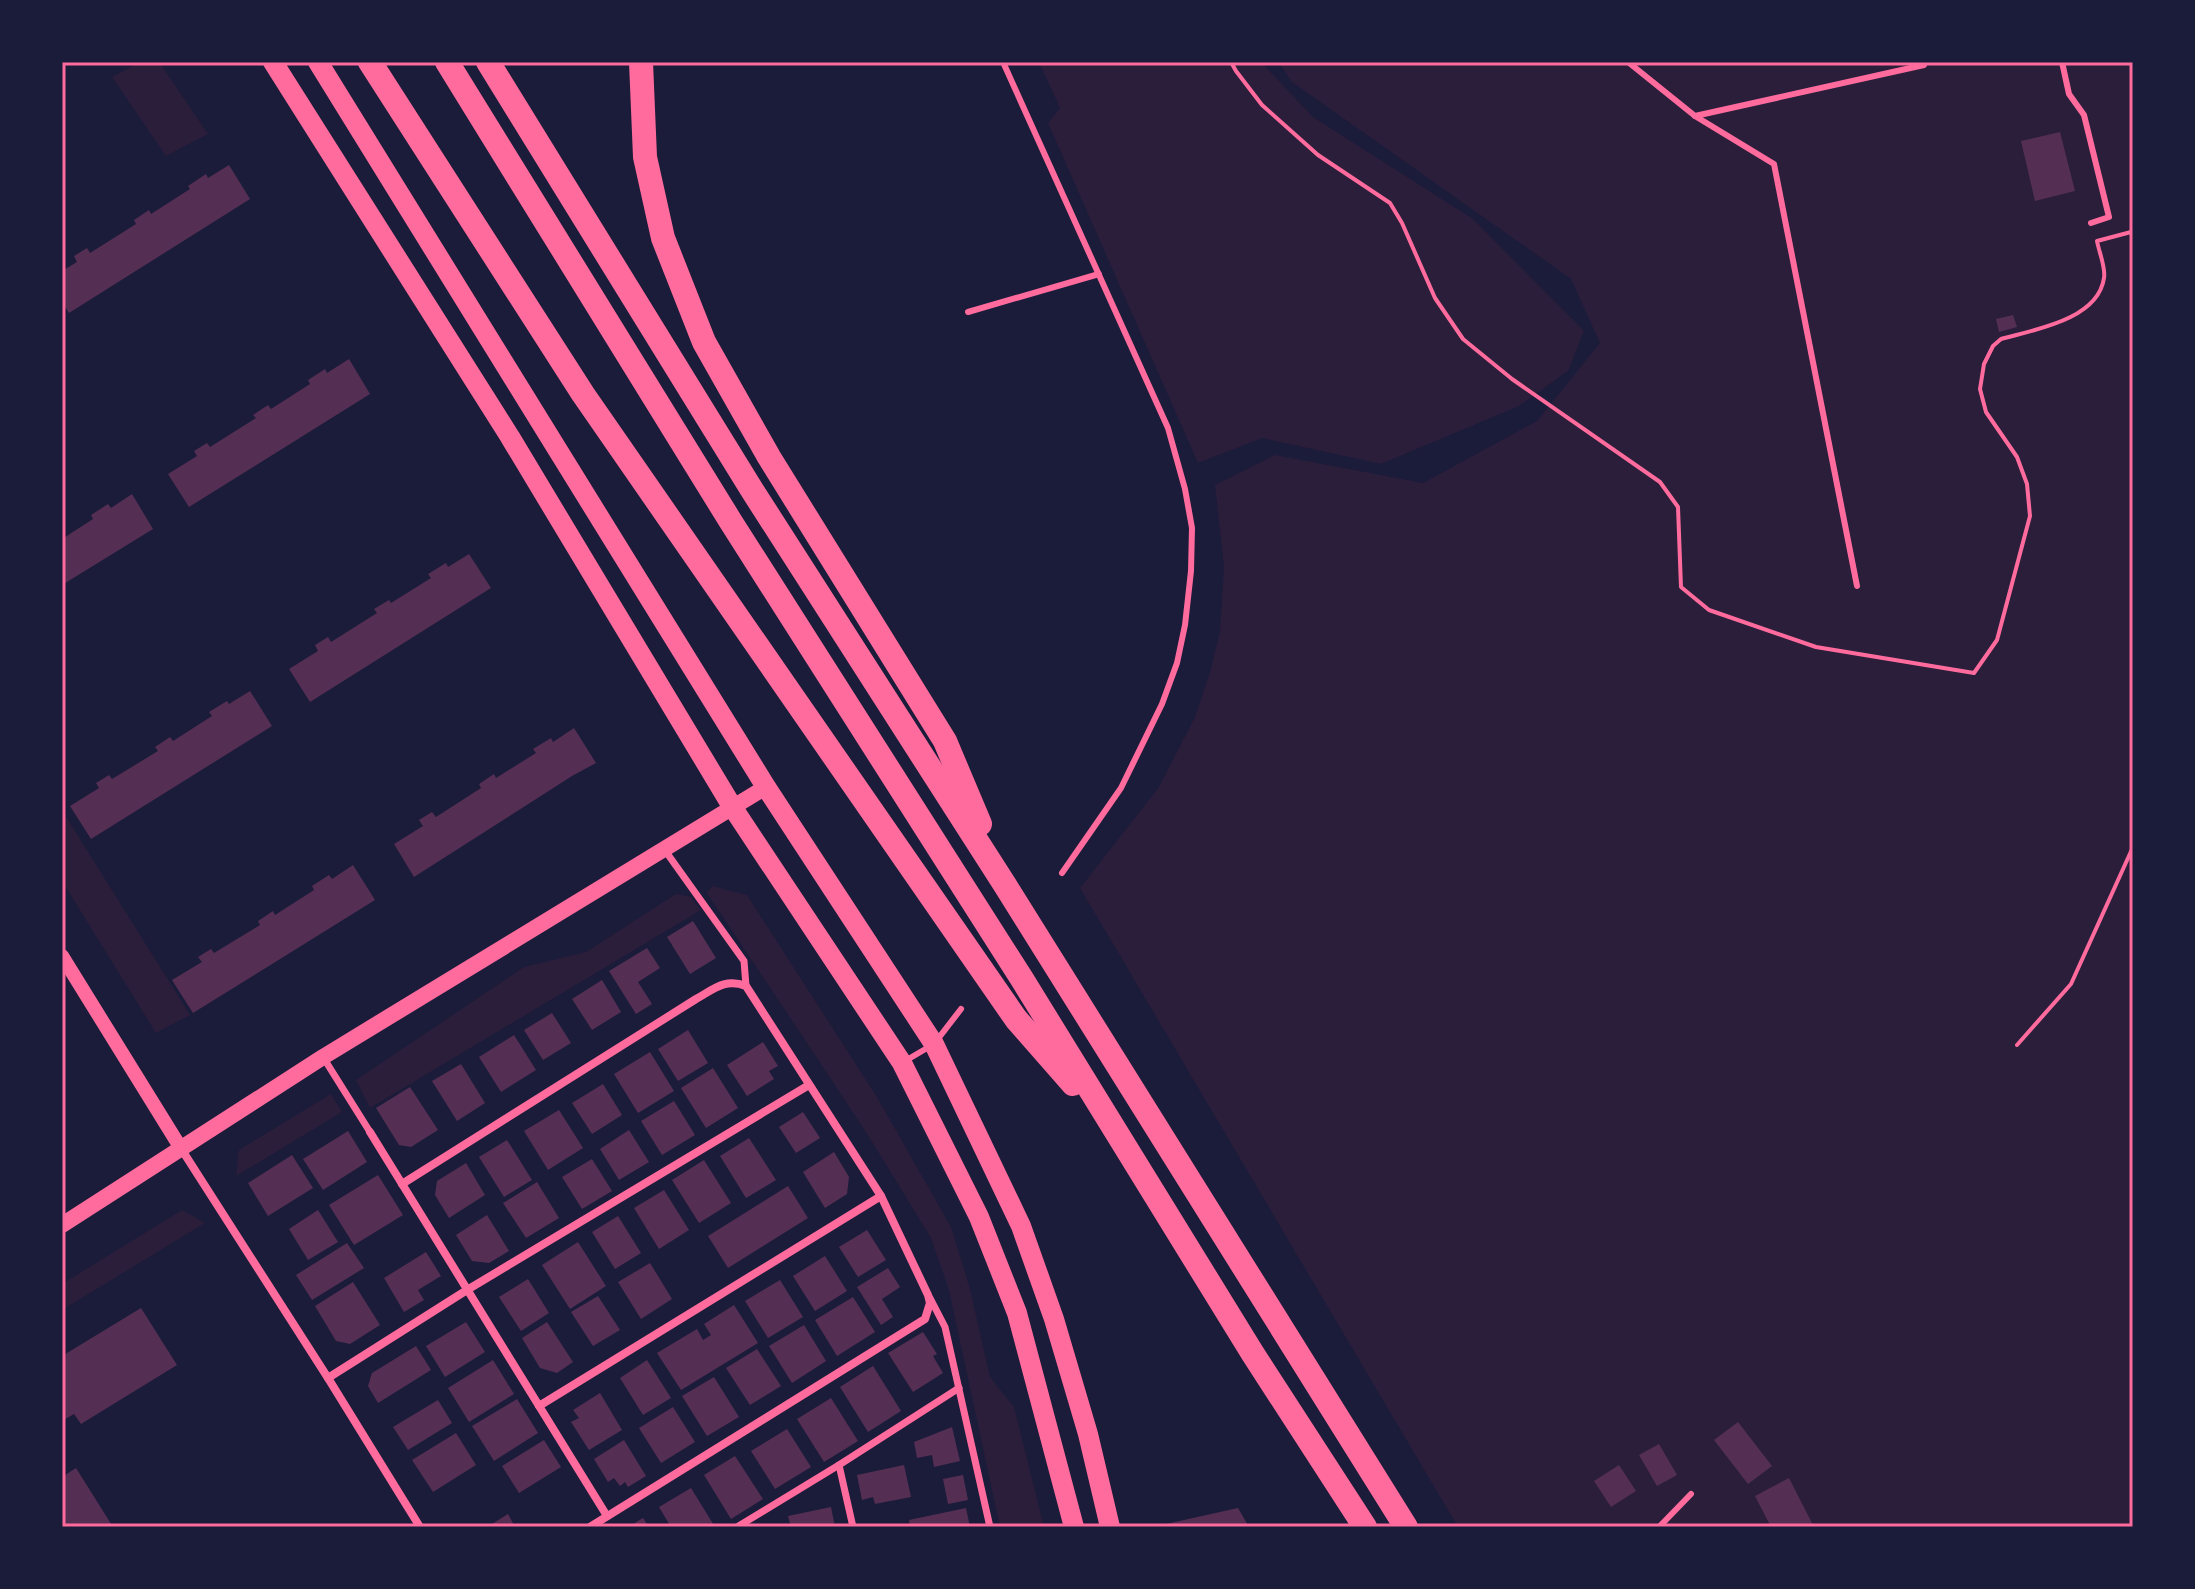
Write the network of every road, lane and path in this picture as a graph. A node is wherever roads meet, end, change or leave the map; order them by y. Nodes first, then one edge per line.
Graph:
1 (273, 62) edge
2 (318, 62) edge
3 (370, 62) edge
4 (447, 62) edge
5 (488, 62) edge
6 (641, 62) edge
7 (1003, 62) edge
8 (1231, 62) edge
9 (1628, 62) edge
10 (1923, 62) edge
11 (2062, 62) edge
12 (1695, 116) junction
13 (2091, 223) dead end
14 (2131, 232) dead end
15 (1099, 274) junction
16 (968, 312) dead end
17 (1857, 586) dead end
18 (766, 787) junction
19 (733, 808) junction
20 (2133, 847) edge
21 (664, 849) junction
22 (1062, 873) dead end
23 (1005, 885) junction
24 (62, 956) edge
25 (746, 986) junction
26 (961, 1009) dead end
27 (934, 1044) junction
28 (2017, 1045) dead end
29 (323, 1057) junction
30 (902, 1063) junction
31 (809, 1085) junction
32 (370, 1132) joint
33 (1118, 1136) junction
34 (182, 1150) junction
35 (402, 1184) junction
36 (881, 1196) junction
37 (62, 1225) edge
38 (467, 1290) junction
39 (928, 1295) junction
40 (328, 1378) junction
41 (959, 1388) junction
42 (539, 1406) junction
43 (839, 1465) junction
44 (1691, 1494) dead end
45 (607, 1516) junction
46 (418, 1524) edge
47 (407, 1527) edge
48 (590, 1527) edge
49 (737, 1527) edge
50 (853, 1527) edge
51 (990, 1527) edge
52 (1074, 1527) edge
53 (1110, 1527) edge
54 (1365, 1527) edge
55 (1406, 1527) edge
56 (1659, 1527) edge

1 - 19 main road
2 - 18 main road
3 - 33 highway
4 - 33 highway
5 - 23 highway
6 - 23 highway
7 - 15 lane
8 - 14 path
9 - 12 lane
10 - 12 lane
11 - 13 lane
12 - 17 lane
15 - 16 lane
15 - 22 lane
18 - 19 main road
18 - 27 main road
19 - 21 main road
19 - 30 main road
20 - 28 path
21 - 25 street
21 - 29 main road
23 - 55 highway
24 - 34 street
25 - 31 street
25 - 35 street
26 - 27 lane
27 - 30 lane
27 - 53 main road
29 - 32 street
29 - 34 main road
30 - 52 main road
31 - 36 street
31 - 38 street
32 - 35 street
33 - 54 highway
34 - 37 main road
34 - 40 street
35 - 38 street
36 - 39 street
36 - 42 street
38 - 40 street
38 - 42 street
39 - 41 street
39 - 45 street
40 - 46 street
41 - 43 street
41 - 51 street
42 - 45 street
43 - 49 street
43 - 50 street
44 - 56 lane
45 - 48 street
46 - 47 street

